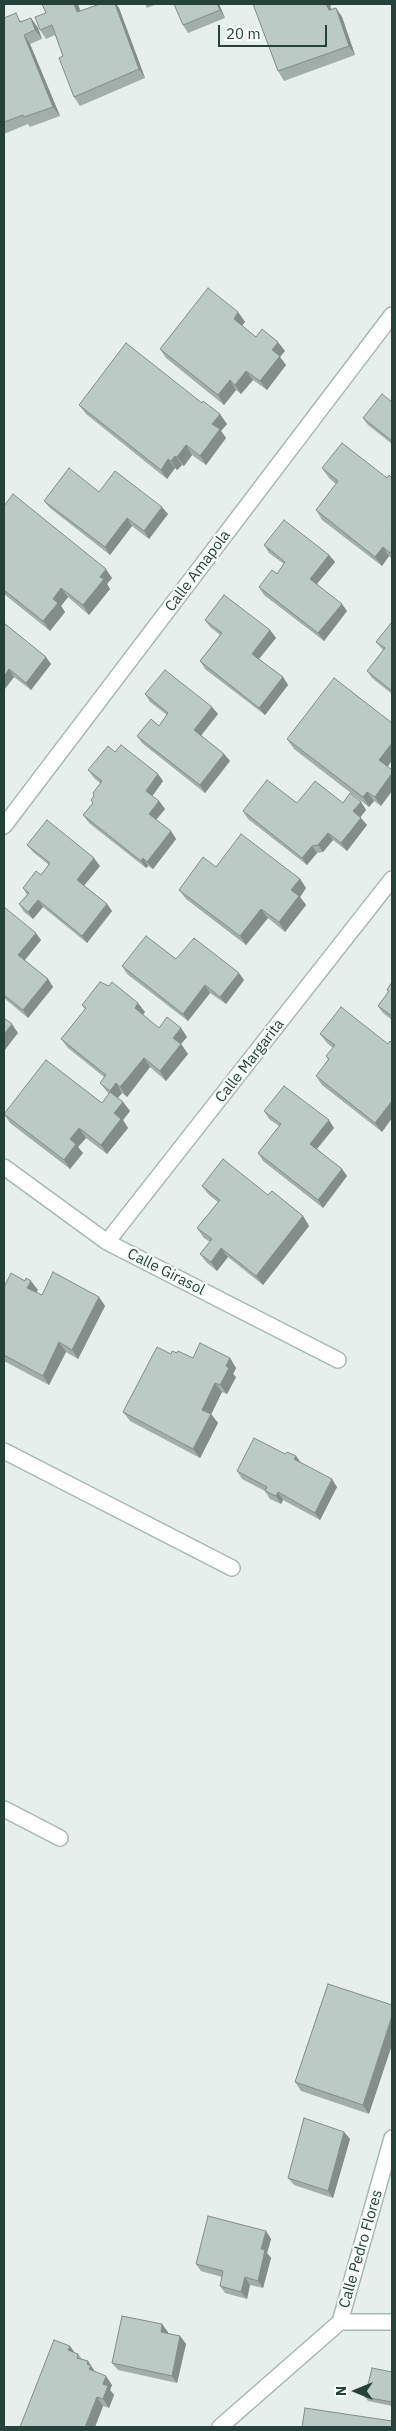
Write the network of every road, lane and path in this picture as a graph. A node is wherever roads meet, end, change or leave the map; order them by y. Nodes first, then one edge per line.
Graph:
1 (392, 315) edge
2 (4, 826) edge
3 (392, 879) edge
4 (4, 1167) edge
5 (107, 1242) junction
6 (338, 1360) dead end
7 (4, 1451) edge
8 (232, 1568) dead end
9 (4, 1809) edge
10 (60, 1838) dead end
11 (392, 2138) edge
12 (340, 2322) junction
13 (392, 2322) edge
14 (220, 2427) edge

1 - 2 street, Calle Amapola
3 - 5 street, Calle Margarita
4 - 5 street, Calle Girasol
5 - 6 street, Calle Girasol
7 - 8 street
9 - 10 street
11 - 12 street, Calle Pedro Flores
12 - 13 street
12 - 14 street, Calle Pedro Flores

